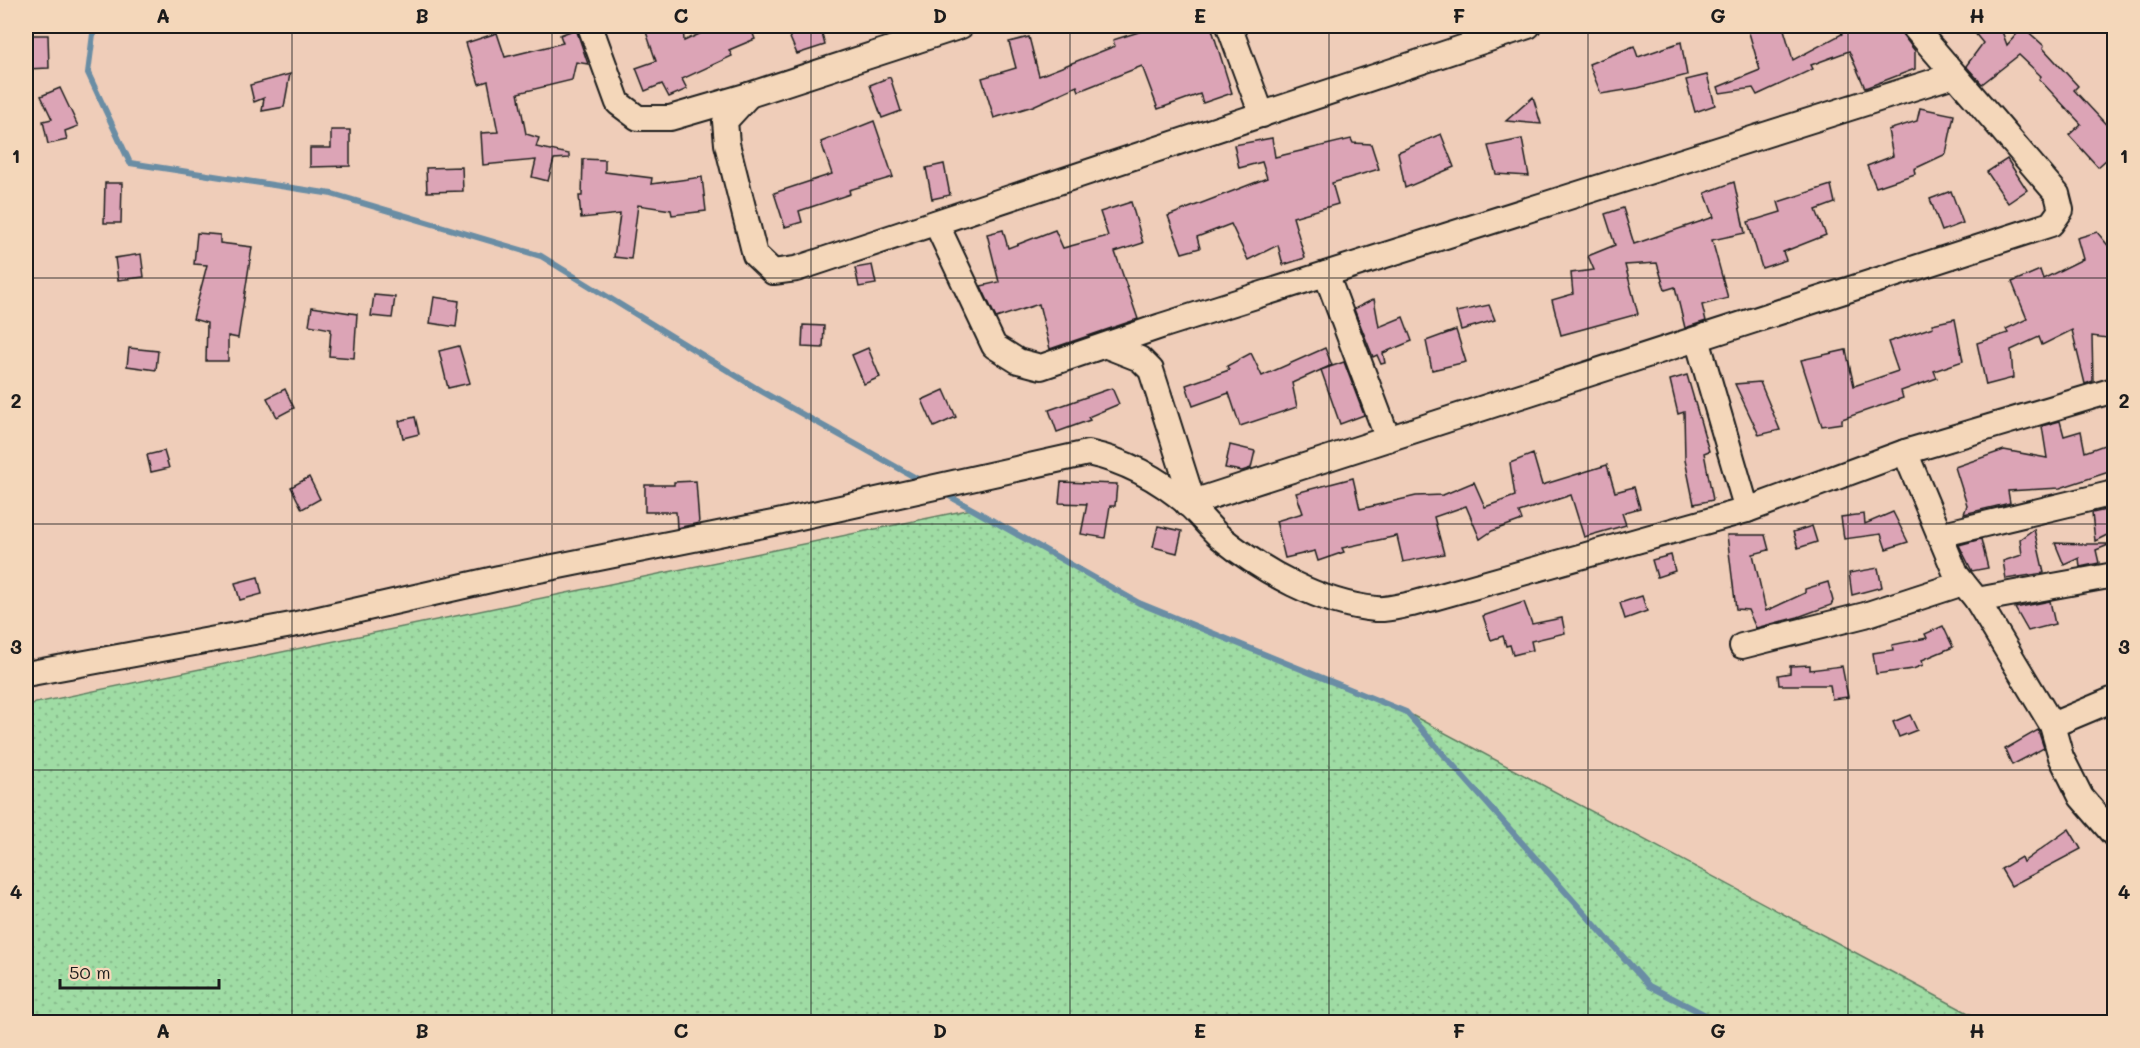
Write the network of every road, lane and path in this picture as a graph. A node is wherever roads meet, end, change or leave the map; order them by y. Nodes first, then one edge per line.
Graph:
1 (590, 26) edge
2 (961, 26) edge
3 (1229, 26) edge
4 (1528, 26) edge
5 (1913, 26) edge
6 (1954, 75) junction
7 (749, 95) junction
8 (1262, 115) junction
9 (936, 223) junction
10 (1326, 274) junction
11 (1697, 339) junction
12 (1107, 346) junction
13 (2115, 390) edge
14 (1388, 439) junction
15 (1905, 452) junction
16 (2115, 493) edge
17 (1190, 503) junction
18 (1747, 510) junction
19 (1939, 535) junction
20 (2115, 575) edge
21 (1970, 591) junction
22 (1742, 646) dead end
23 (26, 674) edge
24 (2115, 699) edge
25 (2052, 725) junction
26 (2112, 827) edge

1 - 7 street
2 - 7 street
3 - 8 street
4 - 8 street
5 - 6 street
6 - 10 street
6 - 11 street
7 - 9 street
8 - 9 street
9 - 12 street
10 - 12 street
10 - 14 street
11 - 14 street
11 - 18 street
12 - 17 street
13 - 15 street
14 - 17 street
15 - 18 street
15 - 19 street
16 - 19 street
17 - 18 street
17 - 23 street
19 - 21 street
20 - 21 street
21 - 22 street
21 - 25 street
24 - 25 street
25 - 26 street

